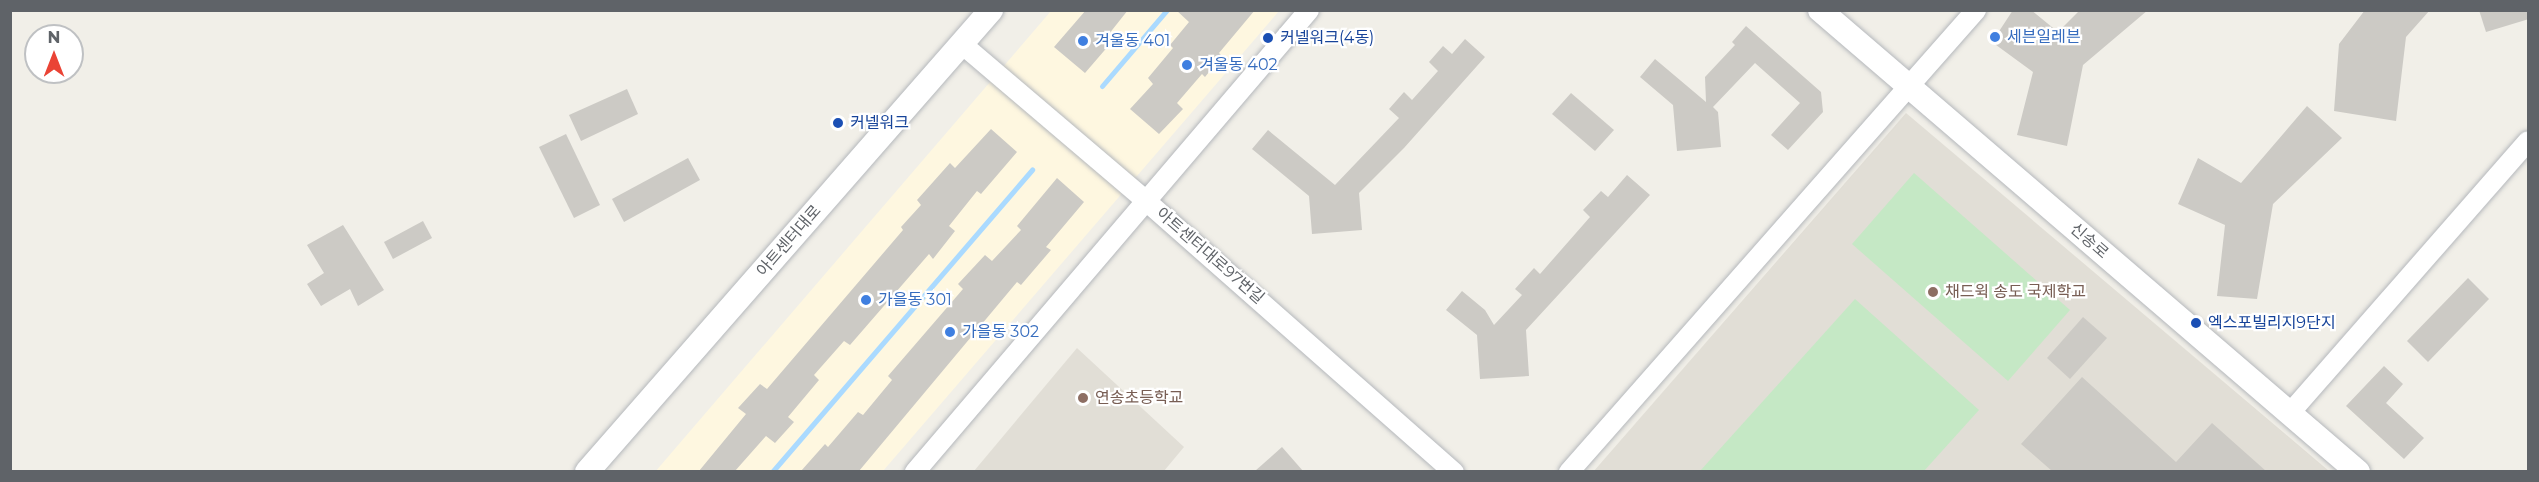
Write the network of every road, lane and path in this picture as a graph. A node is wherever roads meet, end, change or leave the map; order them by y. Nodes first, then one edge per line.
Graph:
1 (991, 10) edge
2 (1310, 10) edge
3 (1820, 10) edge
4 (1976, 10) edge
5 (962, 45) junction
6 (1908, 86) junction
7 (2529, 141) edge
8 (1145, 200) junction
9 (2290, 413) junction
10 (587, 471) edge
11 (915, 471) edge
12 (1454, 471) edge
13 (1569, 471) edge
14 (2358, 471) edge

1 - 5 street, 아트센터대로
2 - 8 street
3 - 6 street, 신송로
4 - 6 street
5 - 8 street, 아트센터대로97번길
5 - 10 street, 아트센터대로
6 - 9 street, 신송로
6 - 13 street
7 - 9 street
8 - 11 street
8 - 12 street, 아트센터대로97번길
9 - 14 street, 신송로

